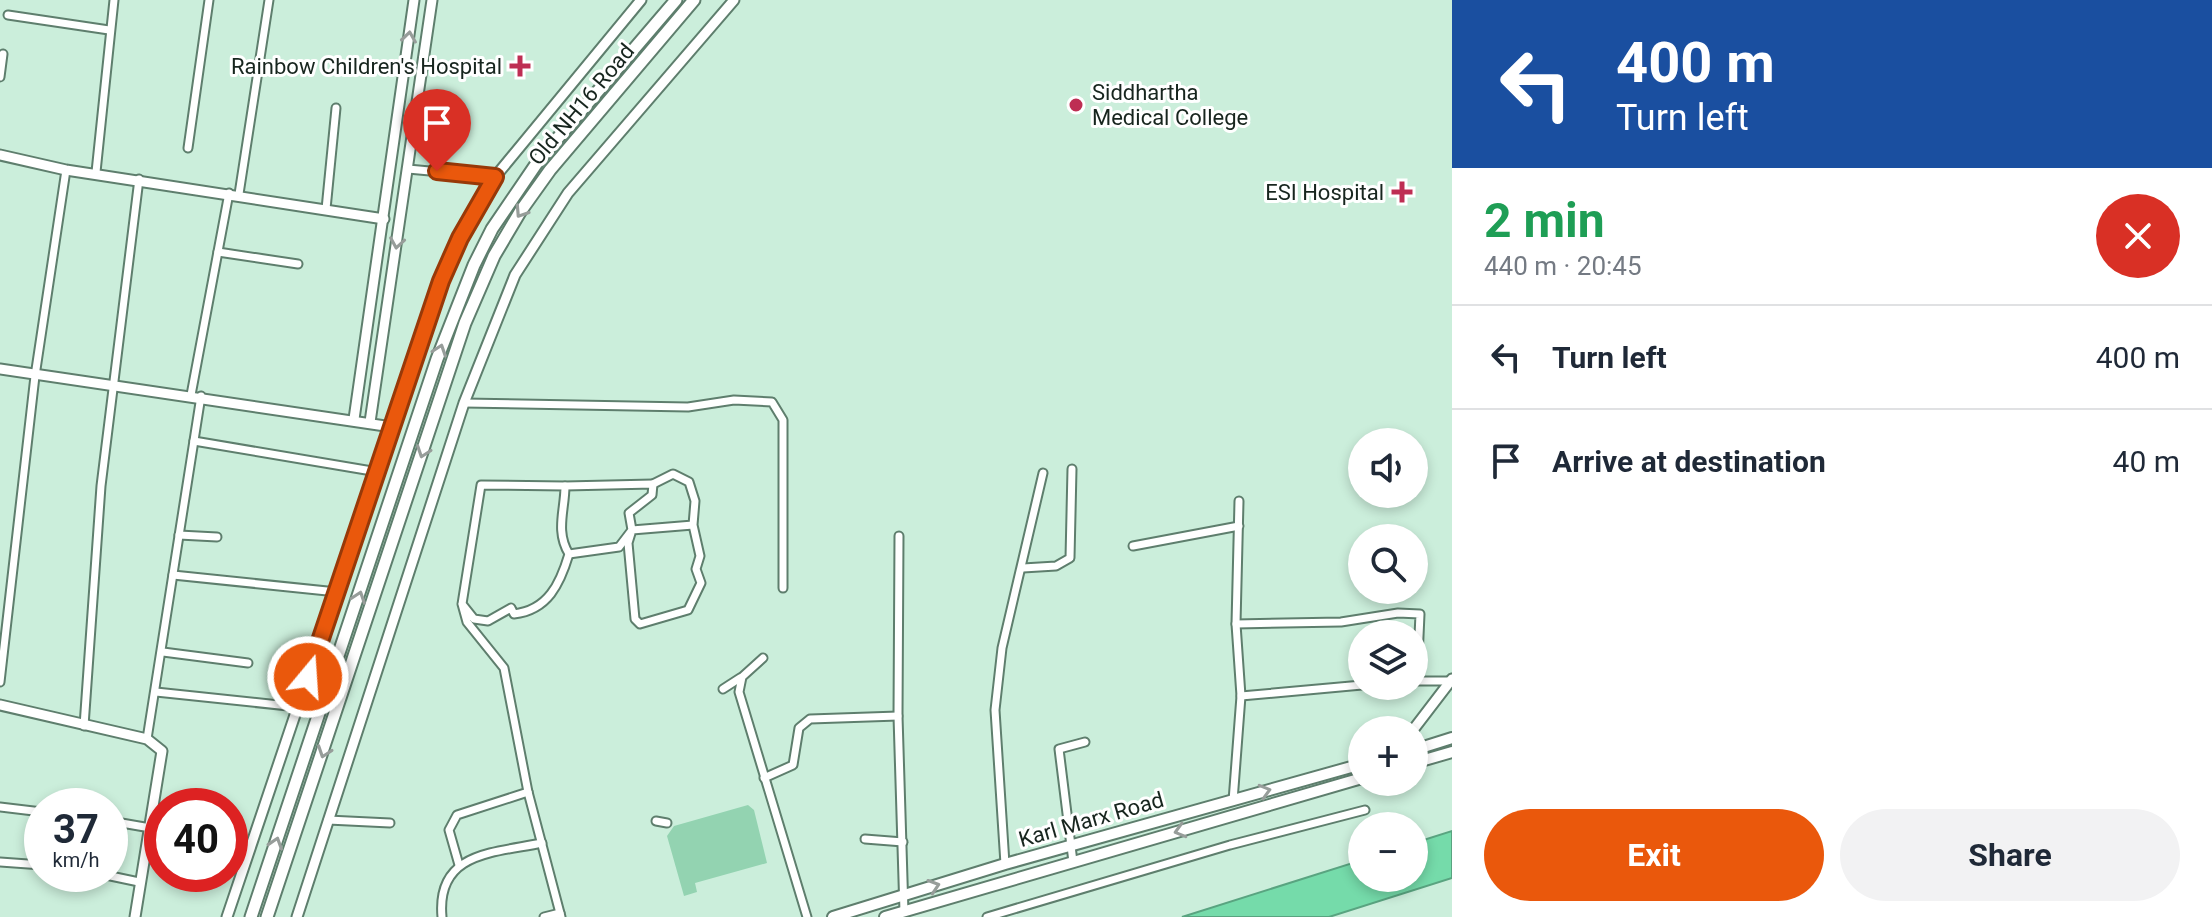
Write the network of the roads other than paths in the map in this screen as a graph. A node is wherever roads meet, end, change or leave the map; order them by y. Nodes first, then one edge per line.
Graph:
1 (114, 0) edge
2 (209, 0) edge
3 (269, 0) edge
4 (414, 0) edge
5 (432, 0) edge
6 (641, 0) edge
7 (676, 0) edge
8 (694, 0) edge
9 (734, 0) edge
10 (8, 15) dead end
11 (109, 30) junction
12 (3, 54) dead end
13 (0, 77) edge
14 (336, 108) dead end
15 (188, 148) dead end
16 (393, 154) junction
17 (0, 155) edge
18 (409, 157) junction
19 (96, 168) junction
20 (408, 169) junction
21 (66, 170) junction
22 (495, 177) junction
23 (139, 179) junction
24 (234, 194) junction
25 (326, 209) junction
26 (384, 219) junction
27 (218, 252) junction
28 (298, 264) dead end
29 (0, 369) edge
30 (35, 376) junction
31 (114, 384) junction
32 (196, 396) junction
33 (464, 403) junction
34 (354, 419) junction
35 (370, 422) junction
36 (392, 427) junction
37 (194, 441) junction
38 (1072, 469) dead end
39 (378, 472) junction
40 (1043, 473) dead end
41 (653, 484) junction
42 (565, 486) junction
43 (1239, 501) dead end
44 (693, 525) junction
45 (1239, 526) junction
46 (632, 530) junction
47 (179, 535) junction
48 (899, 536) dead end
49 (217, 537) dead end
50 (1133, 546) dead end
51 (569, 554) junction
52 (1023, 568) junction
53 (173, 575) junction
54 (783, 588) dead end
55 (337, 592) junction
56 (462, 604) junction
57 (1354, 620) edge
58 (1420, 620) edge
59 (1348, 621) edge
60 (1236, 624) junction
61 (163, 652) junction
62 (763, 658) dead end
63 (248, 663) dead end
64 (742, 677) junction
65 (1451, 680) edge
66 (1428, 681) edge
67 (0, 682) edge
68 (1348, 686) edge
69 (723, 689) dead end
70 (156, 692) junction
71 (1241, 696) junction
72 (0, 705) edge
73 (298, 707) junction
74 (898, 716) junction
75 (1424, 716) edge
76 (84, 726) junction
77 (1452, 738) edge
78 (147, 739) junction
79 (1085, 742) dead end
80 (1428, 746) edge
81 (1452, 752) edge
82 (1428, 759) edge
83 (1348, 768) edge
84 (764, 778) junction
85 (1348, 782) edge
86 (1290, 785) junction
87 (156, 788) edge
88 (528, 792) junction
89 (1294, 798) junction
90 (1233, 801) junction
91 (0, 807) edge
92 (24, 810) edge
93 (1365, 810) dead end
94 (328, 820) junction
95 (656, 821) dead end
96 (390, 823) dead end
97 (667, 823) dead end
98 (865, 839) dead end
99 (903, 842) junction
100 (542, 843) junction
101 (1069, 846) junction
102 (248, 851) edge
103 (144, 854) edge
104 (0, 862) edge
105 (1073, 862) junction
106 (24, 864) edge
107 (1005, 864) junction
108 (459, 865) junction
109 (128, 880) edge
110 (139, 882) junction
111 (235, 892) edge
112 (902, 897) junction
113 (904, 912) junction
114 (561, 915) edge
115 (135, 917) edge
116 (227, 917) edge
117 (251, 917) edge
118 (267, 917) edge
119 (297, 917) edge
120 (442, 917) edge
121 (544, 917) edge
122 (807, 917) edge
123 (833, 917) edge
124 (885, 917) edge
125 (987, 917) edge

1 - 11 street
2 - 15 street
3 - 24 street
16 -> 4 street
5 - 18 street
6 - 22 street
117 -> 7 main road, Old NH16 Road
8 -> 118 main road, Old NH16 Road
9 - 33 street
10 - 11 street
11 - 19 street
12 - 13 street
14 - 25 street
16 - 18 street
16 - 26 street
17 - 21 street
18 - 20 street
19 - 21 street
19 - 23 street
20 - 22 street
20 -> 35 street
21 - 30 street
22 - 36 street
23 - 24 street
23 - 31 street
24 - 25 street
24 - 27 street
25 - 26 street
26 - 34 street
27 - 28 street
27 - 32 street
29 - 30 street
30 - 31 street
30 - 67 street
31 - 32 street
31 - 76 street
32 - 34 street
32 - 37 street
33 - 54 street
33 - 94 street
34 - 35 street
35 - 36 street
36 - 39 street
37 - 39 street
37 - 47 street
38 - 52 street
39 - 55 street
40 - 52 street
41 - 42 street
41 - 44 street
41 - 46 street
42 - 51 street
42 - 56 street
43 - 45 street
44 - 46 street
44 - 46 street
45 - 50 street
45 - 60 street
46 - 51 street
47 - 49 street
47 - 53 street
48 - 74 street
51 - 56 street
52 - 107 street
53 - 55 street
53 - 61 street
55 - 73 street
56 - 88 street
57 - 58 street
59 - 60 street
60 - 71 street
61 - 63 street
61 - 70 street
62 - 64 street
64 - 69 street
64 - 84 street
65 - 66 street
65 - 75 street
68 - 71 street
70 - 73 street
70 - 78 street
71 - 90 street
72 - 76 street
73 - 102 street
74 - 84 street
74 - 99 street
76 - 78 street
77 - 80 main road
78 - 87 street
79 - 101 street
81 - 82 main road
83 - 86 main road, Karl Marx Road
84 - 122 street
85 - 89 main road, Karl Marx Road
86 - 89 main road
90 -> 86 main road, Karl Marx Road
88 - 100 street
88 - 108 street
89 -> 105 main road, Karl Marx Road
90 - 101 main road, Karl Marx Road
91 - 92 street
93 - 125 street
94 - 96 street
94 - 119 street
95 - 97 street
98 - 99 street
99 - 112 street
100 - 108 street
100 - 114 street
101 - 105 street
101 - 107 main road, Karl Marx Road
103 - 110 street
104 - 106 street
105 - 113 main road, Karl Marx Road
112 -> 107 main road, Karl Marx Road
108 - 120 street
109 - 110 street
110 - 115 street
111 - 116 street
112 - 113 street
112 - 123 main road, Karl Marx Road
113 - 124 main road, Karl Marx Road
114 - 121 street

